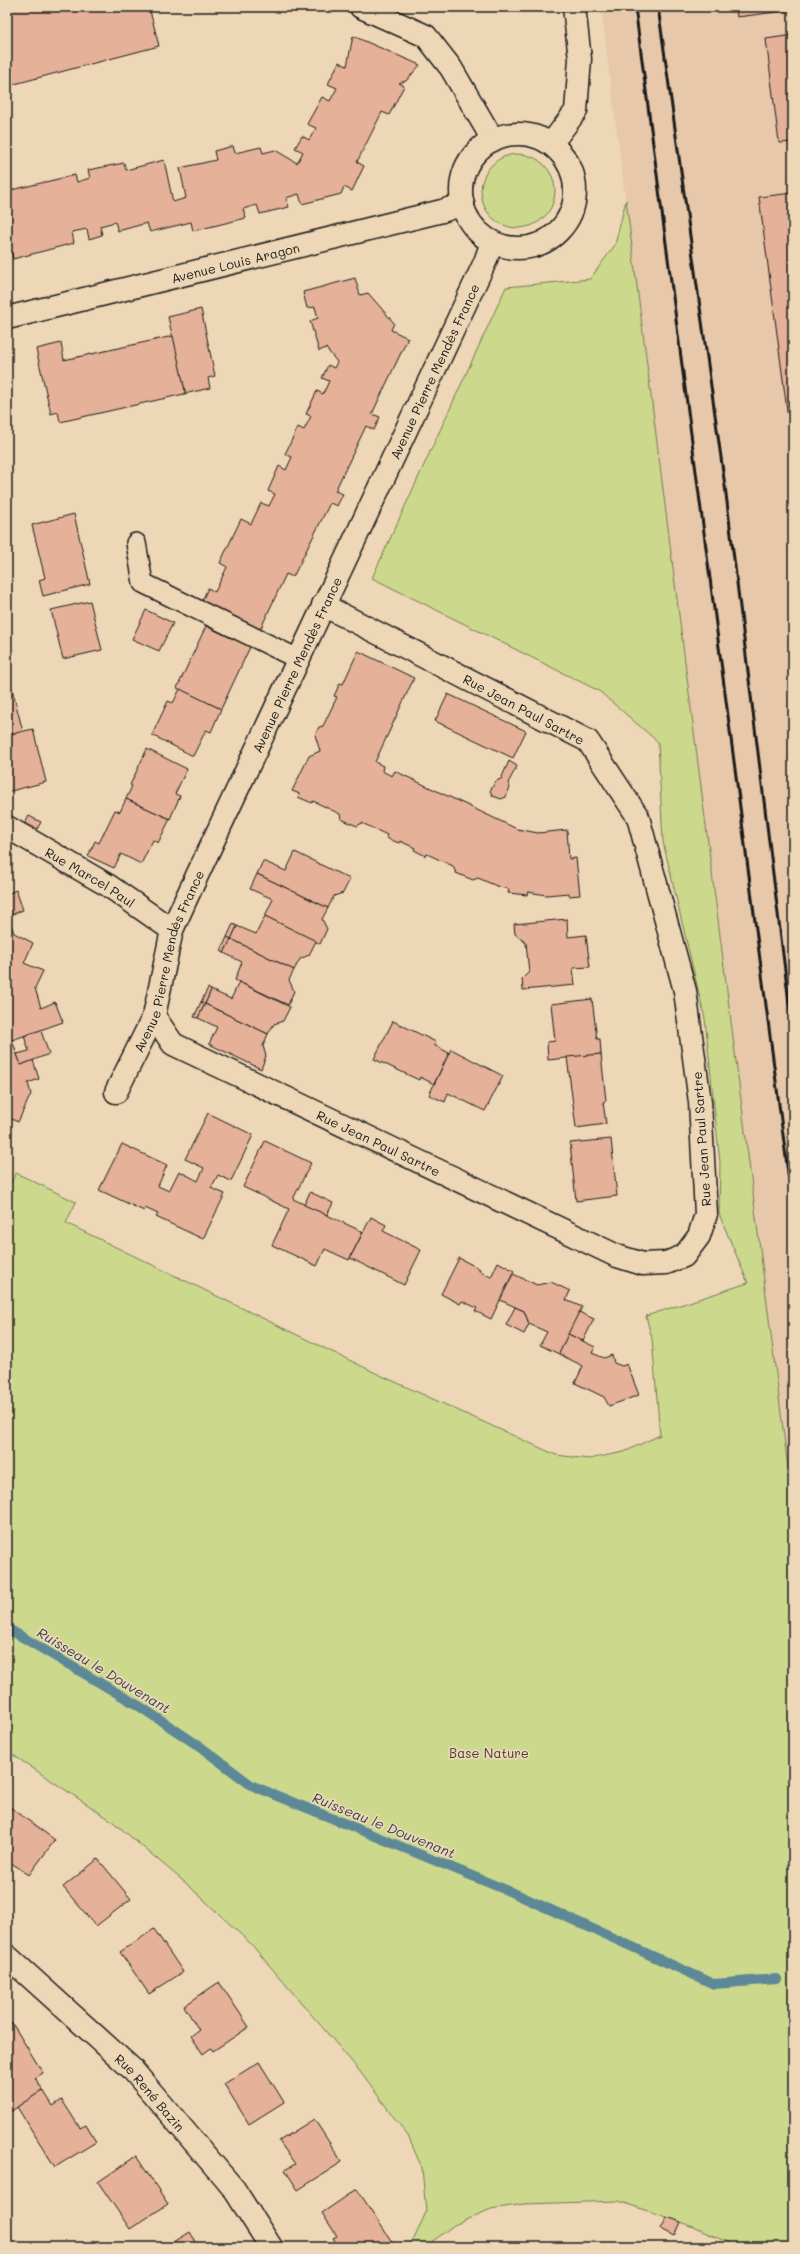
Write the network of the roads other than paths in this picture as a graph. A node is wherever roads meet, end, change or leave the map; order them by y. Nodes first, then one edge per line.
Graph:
1 (361, 7) edge
2 (574, 7) edge
3 (493, 140) junction
4 (551, 144) junction
5 (463, 204) junction
6 (492, 242) junction
7 (7, 318) edge
8 (136, 543) dead end
9 (323, 605) junction
10 (298, 659) junction
11 (7, 827) edge
12 (172, 930) junction
13 (154, 1016) junction
14 (116, 1092) dead end
15 (7, 1956) edge
16 (271, 2247) edge

1 - 3 street
2 - 4 street
3 - 4 street
3 - 5 street
4 - 6 street
5 - 6 street
5 - 7 street, Avenue Louis Aragon
6 - 9 street, Avenue Pierre Mendès France
8 - 10 lane
9 - 10 street, Avenue Pierre Mendès France
9 - 13 street, Rue Jean Paul Sartre
10 - 12 street, Avenue Pierre Mendès France
11 - 12 street, Rue Marcel Paul
12 - 13 street, Avenue Pierre Mendès France
13 - 14 street, Avenue Pierre Mendès France
15 - 16 street, Rue René Bazin

